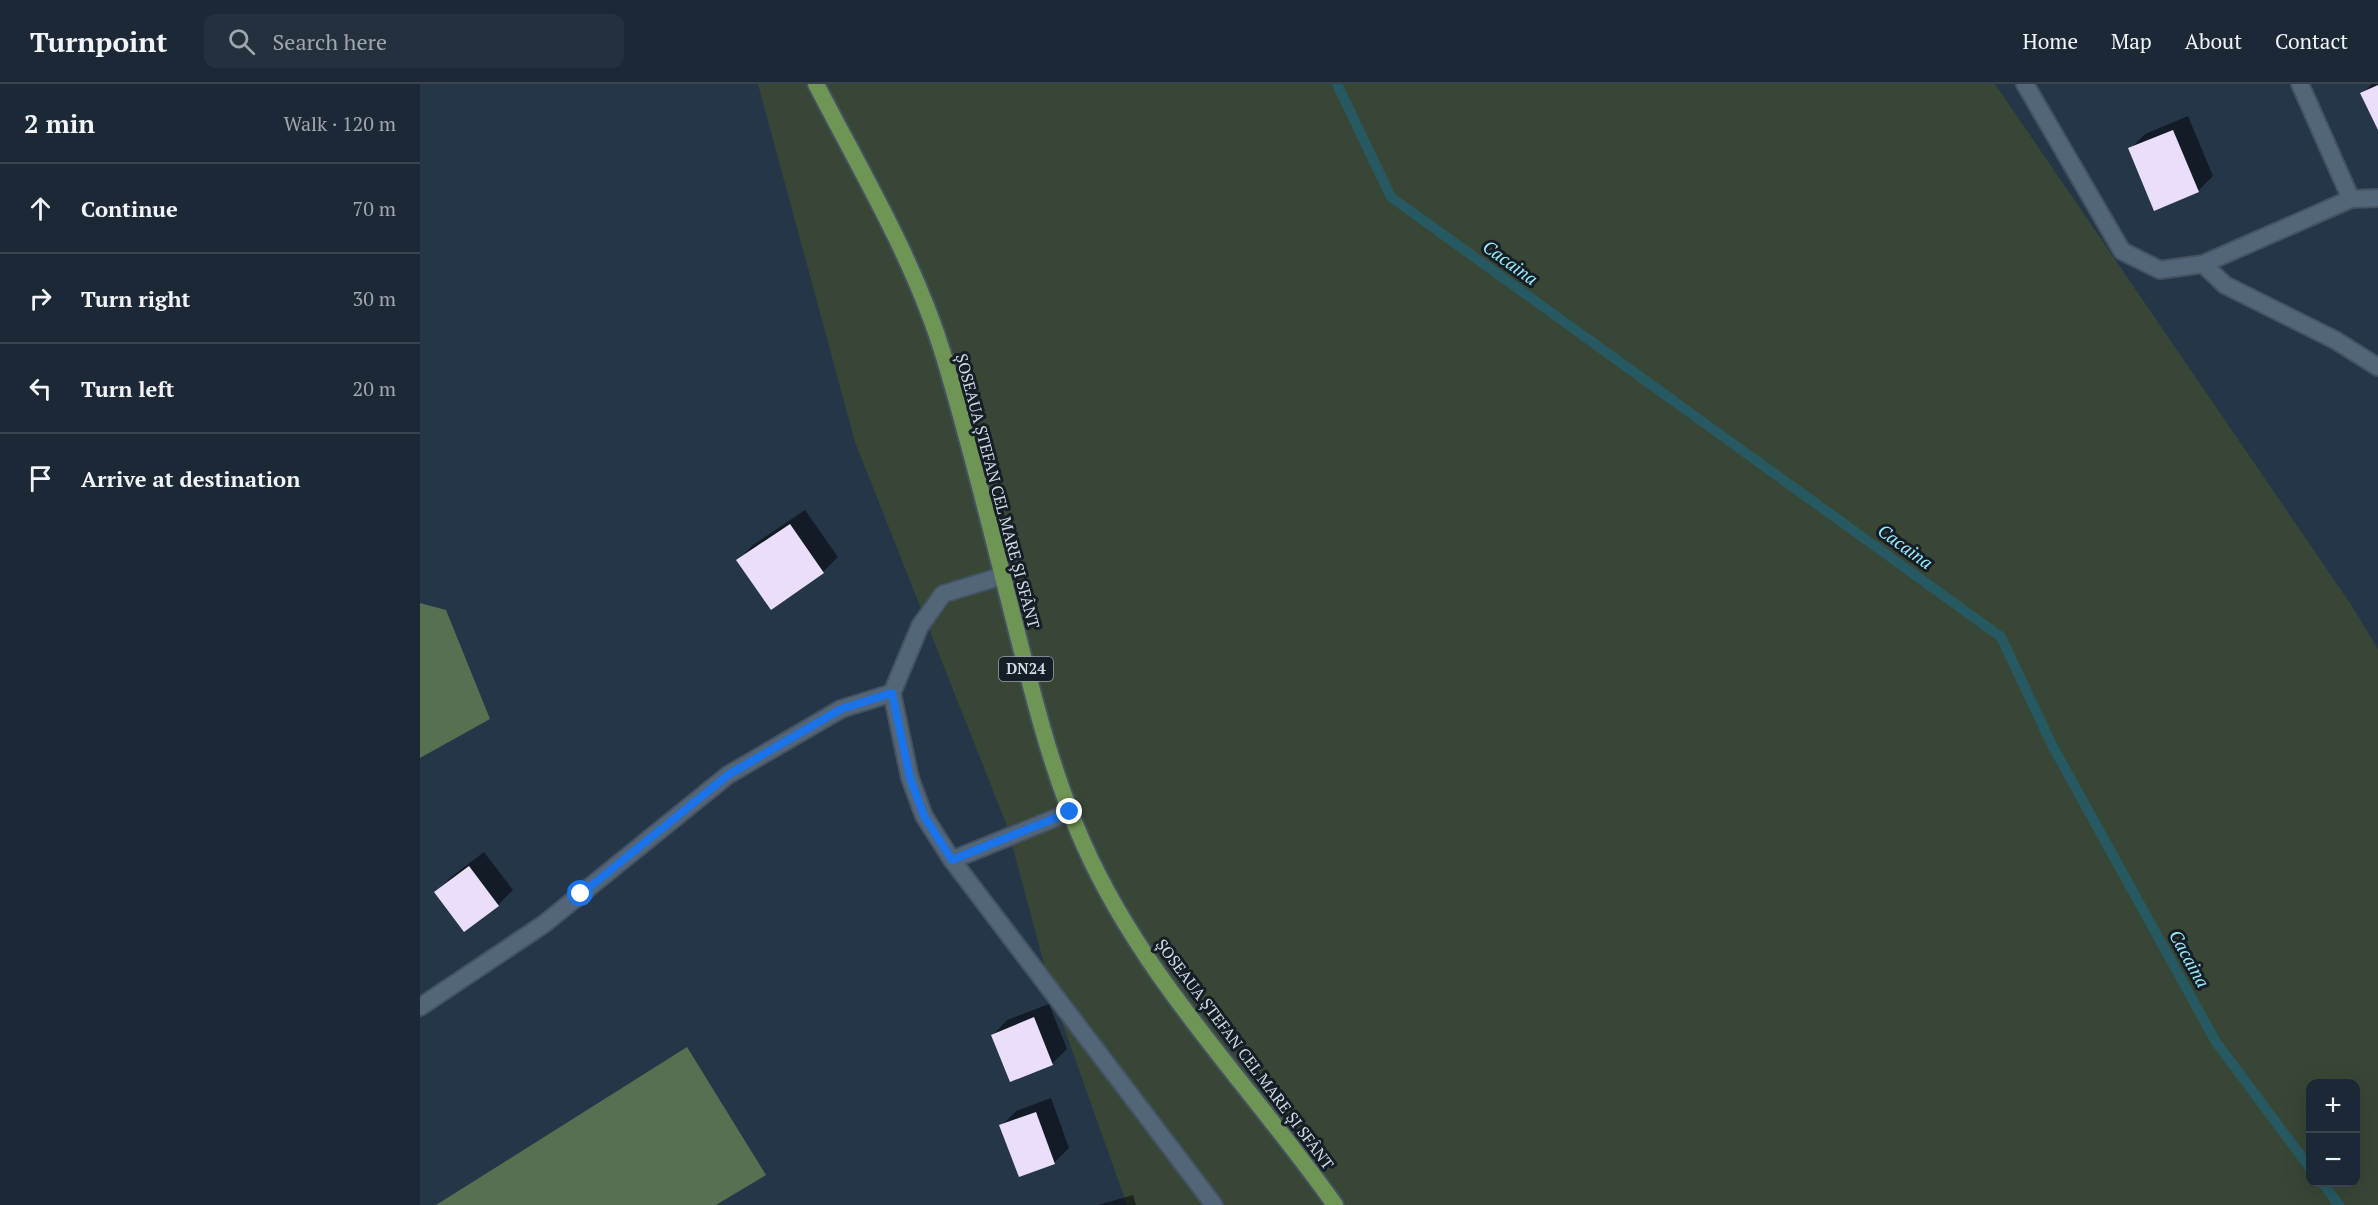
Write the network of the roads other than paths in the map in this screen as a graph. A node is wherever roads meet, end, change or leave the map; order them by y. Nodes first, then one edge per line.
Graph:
1 (816, 84) edge
2 (2025, 84) edge
3 (2300, 84) edge
4 (2378, 198) edge
5 (2351, 199) junction
6 (2203, 264) junction
7 (2378, 367) edge
8 (1002, 576) junction
9 (892, 693) junction
10 (1070, 812) junction
11 (952, 860) junction
12 (420, 1006) edge
13 (1214, 1205) edge
14 (1335, 1205) edge

1 - 8 highway, ȘOSEAUA ȘTEFAN CEL MARE ȘI SFÂNT / DN24
2 - 6 street
3 - 5 street
4 - 5 street
5 - 6 street
6 - 7 street
8 - 9 street
8 - 10 highway, ȘOSEAUA ȘTEFAN CEL MARE ȘI SFÂNT / DN24
9 - 11 street
9 - 12 street
10 - 11 street
10 - 14 highway, ȘOSEAUA ȘTEFAN CEL MARE ȘI SFÂNT / DN24
11 - 13 street

